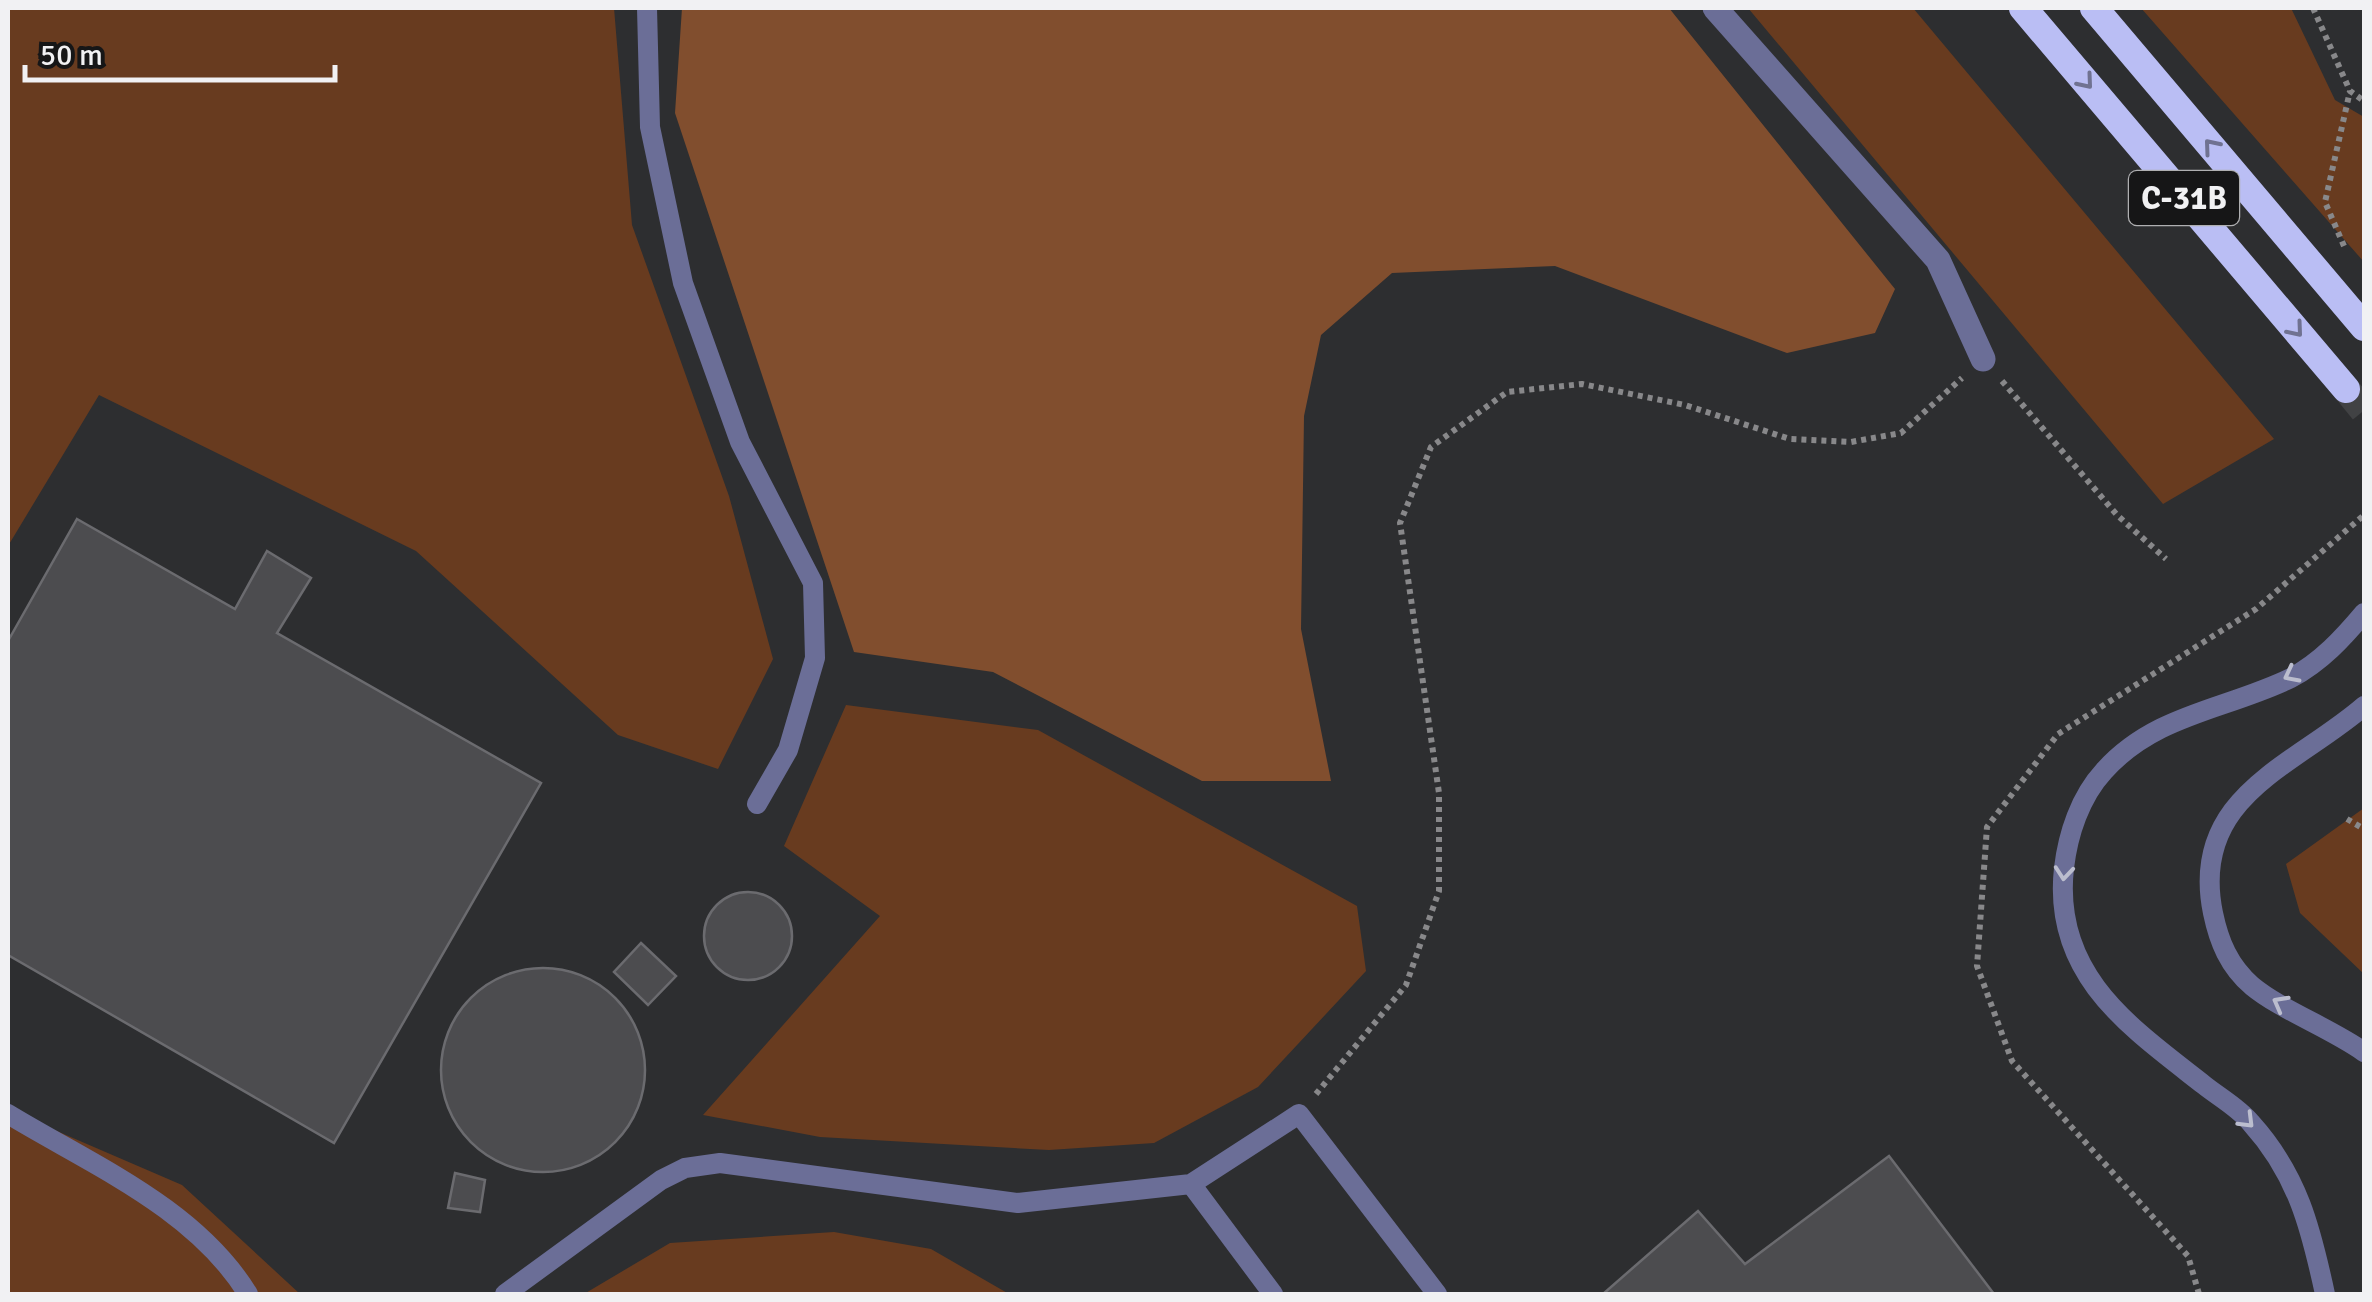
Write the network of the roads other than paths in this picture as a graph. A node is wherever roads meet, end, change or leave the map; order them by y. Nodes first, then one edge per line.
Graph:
1 (647, 8) edge
2 (1715, 8) edge
3 (2023, 8) edge
4 (2094, 8) edge
5 (2364, 327) edge
6 (1984, 359) road end
7 (2346, 389) tunnel mouth
8 (2364, 613) edge
9 (2364, 706) edge
10 (757, 804) dead end
11 (2364, 1052) edge
12 (8, 1114) edge
13 (1191, 1184) junction
14 (248, 1294) edge
15 (505, 1294) edge
16 (1273, 1294) edge
17 (1437, 1294) edge
18 (2325, 1294) edge

1 - 10 lane
2 - 6 street
3 -> 7 highway, C-31B
5 -> 4 highway, C-31B
8 -> 18 lane
11 -> 9 lane
12 - 14 lane
13 - 15 lane
13 - 16 lane
13 - 17 lane

